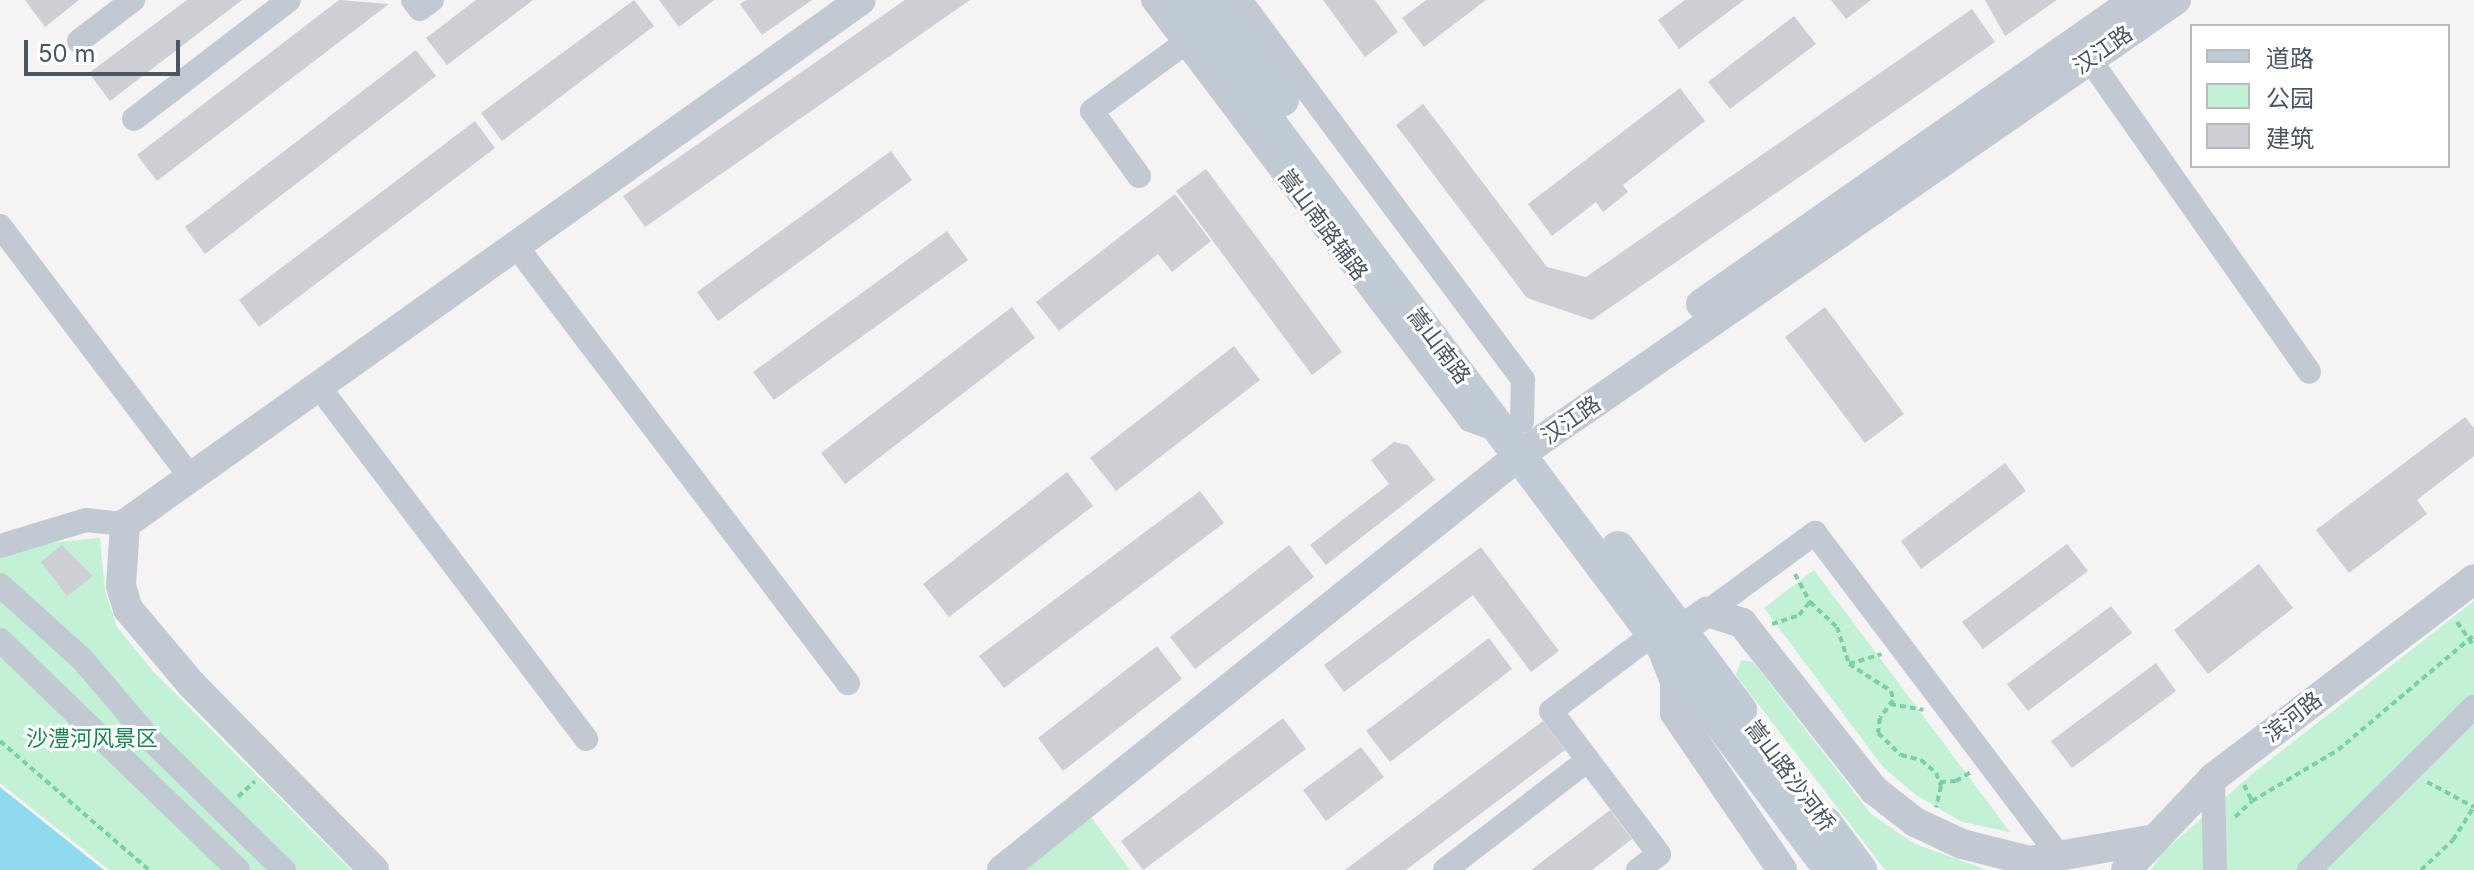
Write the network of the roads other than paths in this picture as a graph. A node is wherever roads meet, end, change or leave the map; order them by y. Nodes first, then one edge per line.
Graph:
1 (133, 0) edge
2 (289, 0) edge
3 (413, 0) edge
4 (432, 0) edge
5 (861, 0) edge
6 (1153, 0) edge
7 (1177, 0) edge
8 (2135, 0) edge
9 (2176, 0) edge
10 (1211, 18) edge
11 (79, 41) dead end
12 (2090, 60) junction
13 (134, 119) dead end
14 (1139, 176) dead end
15 (0, 226) edge
16 (516, 246) junction
17 (2309, 372) dead end
18 (319, 387) junction
19 (1522, 435) junction
20 (191, 478) junction
21 (125, 524) junction
22 (0, 546) edge
23 (2474, 579) edge
24 (0, 585) edge
25 (1675, 630) junction
26 (0, 640) edge
27 (848, 683) dead end
28 (1709, 688) junction
29 (2474, 707) edge
30 (586, 739) dead end
31 (1588, 760) junction
32 (2213, 778) junction
33 (2149, 840) junction
34 (2045, 863) edge
35 (238, 870) edge
36 (284, 870) edge
37 (374, 870) edge
38 (1002, 870) edge
39 (1445, 870) edge
40 (1638, 870) edge
41 (1782, 870) edge
42 (1831, 870) edge
43 (1860, 870) edge
44 (2126, 870) edge
45 (2215, 870) edge
46 (2309, 870) edge

1 - 11 street
2 - 13 street
3 - 4 street
5 - 16 street
6 - 10 street
7 - 10 main road, 嵩山南路
8 - 19 street, 汉江路
9 - 12 street, 汉江路
10 - 14 street
10 - 19 main road, 嵩山南路
12 - 17 street
12 - 19 street, 汉江路
15 - 20 street
16 - 18 street
16 - 27 street
18 - 20 street
18 - 30 street
19 - 25 main road, 嵩山南路
19 - 38 street
20 - 21 street
21 - 22 street
21 - 37 street
23 - 32 street, 滨河路
24 - 36 street
25 - 28 main road, 嵩山南路
25 - 31 street
25 - 34 street
25 - 34 street
25 - 41 street
26 - 35 street
28 - 42 main road, 嵩山路沙河桥
28 - 43 main road, 嵩山路沙河桥
29 - 46 street
31 - 39 street
31 - 40 street
32 - 33 street, 滨河路
32 - 45 street
33 - 34 street
33 - 44 street, 滨河路

